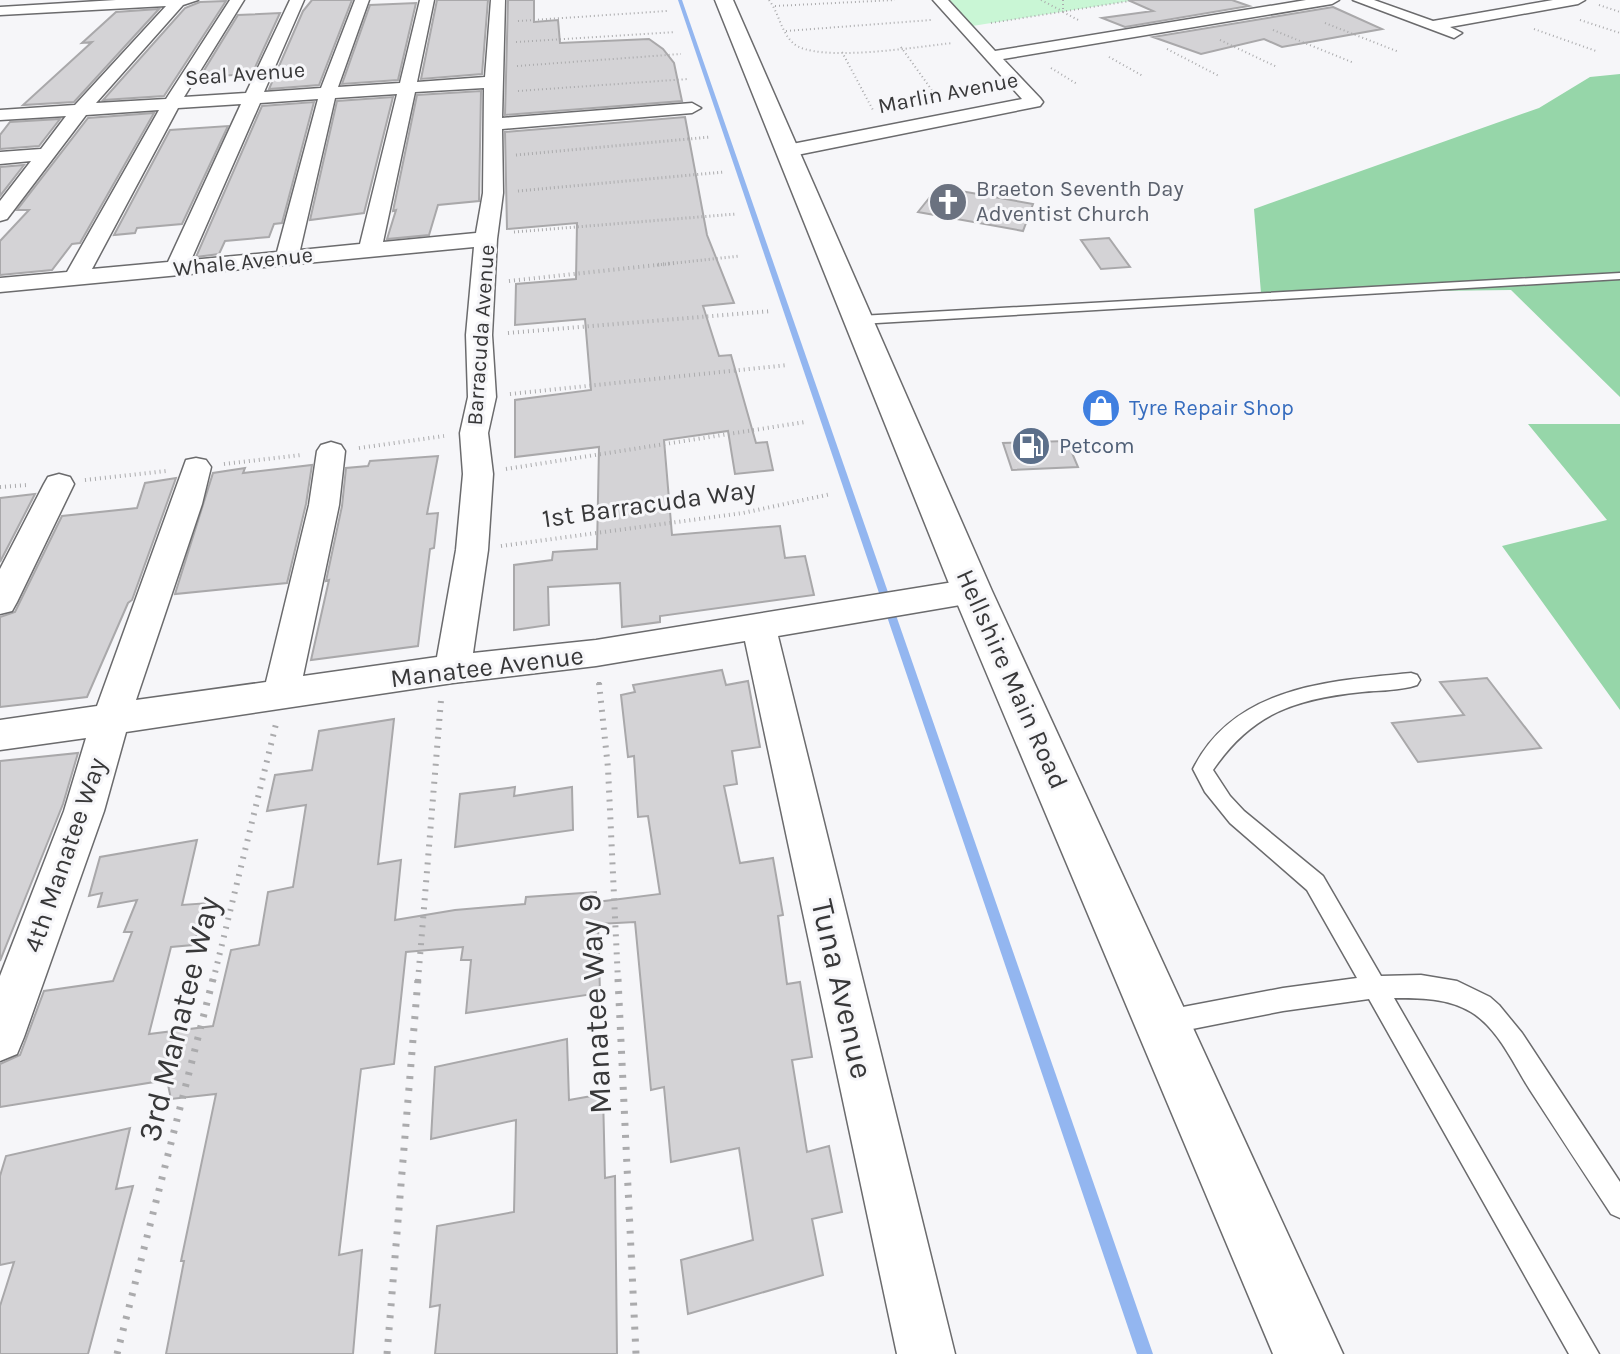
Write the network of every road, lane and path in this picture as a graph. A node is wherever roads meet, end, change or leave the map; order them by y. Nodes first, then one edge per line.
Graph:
1 (178, 0) edge
2 (192, 0) edge
3 (237, 0) edge
4 (297, 0) edge
5 (362, 0) edge
6 (427, 0) edge
7 (724, 0) edge
8 (769, 0) edge
9 (895, 0) edge
10 (940, 0) edge
11 (1041, 0) edge
12 (1063, 0) edge
13 (1136, 0) edge
14 (1332, 0) edge
15 (1360, 0) edge
16 (1578, 0) edge
17 (115, 2) edge
18 (775, 6) junction
19 (14, 7) edge
20 (1285, 7) junction
21 (667, 11) dead end
22 (1063, 12) junction
23 (1068, 15) dead end
24 (1187, 24) junction
25 (1433, 25) junction
26 (967, 29) junction
27 (785, 31) junction
28 (675, 32) dead end
29 (1135, 32) junction
30 (1475, 40) dead end
31 (901, 47) junction
32 (496, 51) edge
33 (842, 52) junction
34 (1399, 52) dead end
35 (681, 54) dead end
36 (992, 56) junction
37 (1277, 67) dead end
38 (1219, 76) dead end
39 (688, 79) dead end
40 (409, 87) junction
41 (328, 92) junction
42 (250, 98) junction
43 (172, 103) junction
44 (692, 108) dead end
45 (81, 109) junction
46 (0, 115) edge
47 (951, 117) junction
48 (495, 124) junction
49 (885, 130) junction
50 (710, 137) dead end
51 (787, 151) junction
52 (47, 154) junction
53 (495, 156) junction
54 (0, 158) edge
55 (724, 172) dead end
56 (9, 191) edge
57 (493, 193) junction
58 (736, 214) dead end
59 (0, 215) edge
60 (487, 236) junction
61 (370, 250) junction
62 (740, 256) dead end
63 (287, 257) junction
64 (176, 269) junction
65 (1620, 276) edge
66 (76, 277) junction
67 (484, 284) junction
68 (0, 285) edge
69 (772, 311) dead end
70 (860, 320) junction
71 (479, 335) junction
72 (788, 365) dead end
73 (482, 397) junction
74 (805, 422) dead end
75 (474, 433) junction
76 (331, 451) junction
77 (196, 467) junction
78 (478, 474) junction
79 (59, 484) junction
80 (0, 487) edge
81 (831, 494) dead end
82 (472, 550) junction
83 (956, 594) junction
84 (0, 602) edge
85 (758, 624) junction
86 (596, 653) junction
87 (448, 670) junction
88 (1411, 680) dead end
89 (281, 695) junction
90 (111, 718) junction
91 (0, 735) edge
92 (1375, 985) junction
93 (1163, 1023) junction
94 (0, 1037) edge
95 (1620, 1205) edge
96 (117, 1354) edge
97 (387, 1354) edge
98 (636, 1354) edge
99 (926, 1354) edge
100 (1308, 1354) edge
101 (1585, 1354) edge

1 - 2 street
1 - 17 street
1 - 45 street
3 - 43 street
4 - 42 street
5 - 41 street
6 - 40 street
7 - 51 main road, Hellshire Main Road
8 - 18 path
9 - 18 path
10 - 26 street, Marlin Avenue
11 - 22 path
12 - 22 path
13 - 22 path
14 - 20 street
15 - 25 street
16 - 25 street
17 - 19 street
18 - 27 path
20 - 24 street
20 - 34 path
21 - 32 path
22 - 23 path
22 - 26 path
24 - 29 street
24 - 37 path
25 - 30 street
26 - 27 path
26 - 31 path
26 - 36 street, Marlin Avenue
27 - 33 path
28 - 32 path
29 - 36 street
29 - 38 path
31 - 33 path
31 - 47 path
32 - 35 path
32 - 39 path
32 - 40 street, Seal Avenue
32 - 48 street, Barracuda Avenue
33 - 49 path
36 - 47 street, Marlin Avenue
40 - 41 street, Seal Avenue
40 - 61 street
41 - 42 street, Seal Avenue
41 - 63 street
42 - 43 street, Seal Avenue
42 - 64 street
43 - 45 street, Seal Avenue
43 - 66 street
44 - 48 street
45 - 46 street, Seal Avenue
45 - 52 street
47 - 49 street, Marlin Avenue
48 - 53 street, Barracuda Avenue
49 - 51 street, Marlin Avenue
50 - 53 path
51 - 70 main road, Hellshire Main Road
52 - 54 street
52 - 56 street
53 - 57 street, Barracuda Avenue
55 - 57 path
56 - 59 street
57 - 60 street, Barracuda Avenue
58 - 60 path
60 - 61 street, Whale Avenue
60 - 67 street, Barracuda Avenue
61 - 63 street, Whale Avenue
62 - 67 path
63 - 64 street, Whale Avenue
64 - 66 street, Whale Avenue
65 - 70 lane
66 - 68 street, Whale Avenue
67 - 71 street, Barracuda Avenue
69 - 71 path
70 - 83 main road, Hellshire Main Road
71 - 73 street, Barracuda Avenue
72 - 73 path
73 - 75 street, Barracuda Avenue
74 - 78 path
75 - 76 path
75 - 78 street, Barracuda Avenue
76 - 77 path
76 - 89 street
77 - 79 path
77 - 90 street, 4th Manatee Way
78 - 82 street, Barracuda Avenue
79 - 80 path
79 - 84 street
81 - 82 path, 1st Barracuda Way
82 - 87 street, Barracuda Avenue
83 - 85 street, Manatee Avenue
83 - 93 main road, Hellshire Main Road
85 - 86 street, Manatee Avenue
85 - 99 street, Tuna Avenue
86 - 87 street, Manatee Avenue
86 - 98 path, Manatee Way 9
87 - 89 street, Manatee Avenue
87 - 97 path
88 - 92 lane
89 - 90 street, Manatee Avenue
89 - 96 path, 3rd Manatee Way
90 - 91 street, Manatee Avenue
90 - 94 street, 4th Manatee Way
92 - 93 lane
92 - 95 lane
92 - 101 lane
93 - 100 main road, Hellshire Main Road

